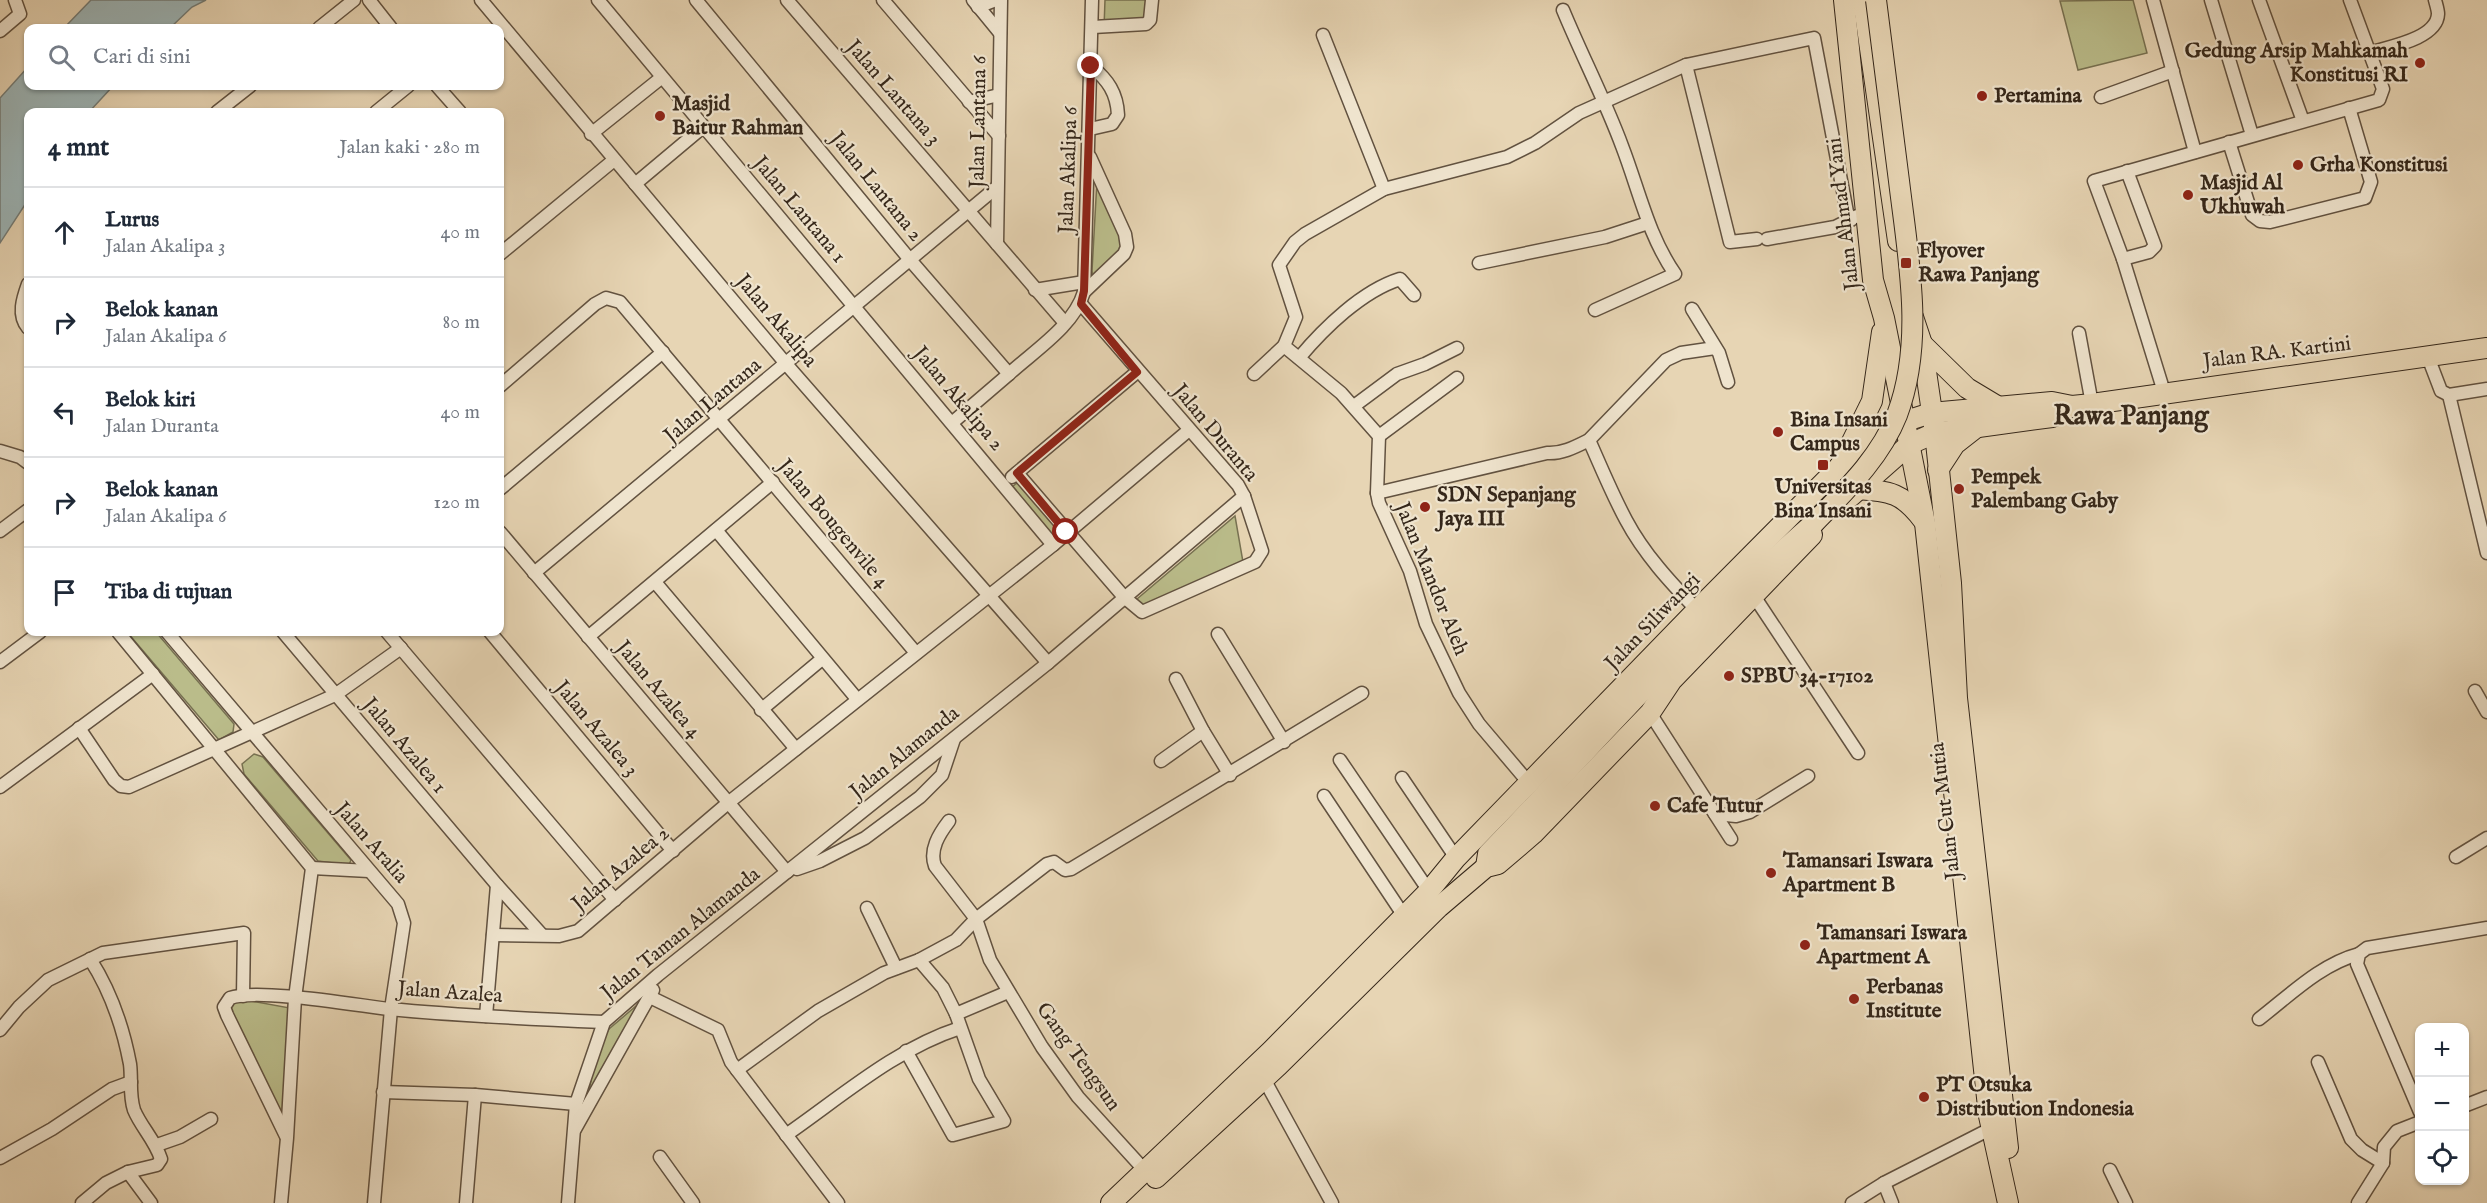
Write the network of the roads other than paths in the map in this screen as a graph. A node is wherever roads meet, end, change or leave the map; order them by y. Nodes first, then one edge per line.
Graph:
1 (15, 0) edge
2 (354, 0) edge
3 (369, 0) edge
4 (481, 0) edge
5 (598, 0) edge
6 (696, 0) edge
7 (787, 0) edge
8 (883, 0) edge
9 (996, 0) edge
10 (1001, 0) edge
11 (1092, 0) edge
12 (1152, 0) edge
13 (1876, 0) edge
14 (2153, 0) edge
15 (2211, 0) edge
16 (2259, 0) edge
17 (2350, 0) edge
18 (2435, 0) edge
19 (975, 3) edge
20 (1854, 9) edge
21 (1563, 10) dead end
22 (324, 24) edge
23 (389, 24) edge
24 (501, 24) edge
25 (1093, 27) junction
26 (504, 28) edge
27 (0, 31) edge
28 (1000, 33) junction
29 (1323, 35) dead end
30 (2369, 53) junction
31 (1686, 65) junction
32 (1091, 66) junction
33 (2173, 71) junction
34 (661, 78) junction
35 (245, 90) edge
36 (403, 90) edge
37 (441, 90) edge
38 (999, 95) junction
39 (2101, 97) dead end
40 (969, 102) junction
41 (1604, 102) junction
42 (222, 108) edge
43 (381, 108) edge
44 (457, 108) edge
45 (2349, 108) junction
46 (2303, 121) junction
47 (703, 127) junction
48 (1090, 129) junction
49 (591, 134) junction
50 (2252, 135) junction
51 (999, 136) junction
52 (2229, 142) junction
53 (2195, 152) junction
54 (1089, 156) junction
55 (614, 160) junction
56 (2127, 171) junction
57 (635, 184) junction
58 (997, 188) junction
59 (1384, 189) junction
60 (969, 211) junction
61 (1859, 215) junction
62 (1648, 223) junction
63 (997, 244) junction
64 (504, 251) edge
65 (2123, 259) junction
66 (911, 261) junction
67 (1479, 263) dead end
68 (1084, 287) junction
69 (1035, 290) junction
70 (1414, 295) dead end
71 (24, 302) edge
72 (1081, 304) junction
73 (855, 308) junction
74 (1692, 309) dead end
75 (1595, 310) dead end
76 (1884, 318) junction
77 (24, 322) edge
78 (1065, 323) junction
79 (2079, 333) dead end
80 (1922, 344) junction
81 (1284, 346) junction
82 (1456, 348) dead end
83 (1715, 348) junction
84 (2487, 348) edge
85 (663, 352) junction
86 (2428, 357) junction
87 (1299, 358) junction
88 (787, 365) junction
89 (1137, 372) junction
90 (1009, 374) junction
91 (1254, 374) dead end
92 (1457, 378) dead end
93 (1728, 382) dead end
94 (504, 383) edge
95 (2487, 389) edge
96 (2164, 392) junction
97 (2449, 395) junction
98 (2082, 405) junction
99 (1354, 406) junction
100 (1997, 406) junction
101 (1931, 413) junction
102 (1905, 419) junction
103 (720, 420) junction
104 (953, 422) junction
105 (1978, 426) junction
106 (1189, 430) junction
107 (1935, 433) junction
108 (1379, 436) junction
109 (1588, 440) junction
110 (1910, 444) junction
111 (0, 451) edge
112 (24, 460) edge
113 (1837, 469) junction
114 (1938, 470) junction
115 (1017, 473) junction
116 (773, 482) junction
117 (1003, 484) junction
118 (504, 486) edge
119 (1377, 492) junction
120 (1853, 493) junction
121 (1244, 495) junction
122 (24, 517) edge
123 (1925, 523) junction
124 (716, 530) junction
125 (0, 531) edge
126 (1066, 532) junction
127 (504, 537) edge
128 (1053, 544) junction
129 (2487, 553) edge
130 (534, 573) junction
131 (655, 582) junction
132 (988, 594) junction
133 (1754, 596) junction
134 (1125, 597) junction
135 (1697, 610) junction
136 (1218, 633) dead end
137 (35, 636) edge
138 (121, 636) edge
139 (170, 636) edge
140 (286, 636) edge
141 (390, 636) edge
142 (493, 636) edge
143 (588, 638) junction
144 (401, 648) junction
145 (916, 653) junction
146 (822, 659) junction
147 (0, 662) edge
148 (1048, 663) junction
149 (153, 674) junction
150 (1176, 679) dead end
151 (2475, 691) dead end
152 (1362, 693) dead end
153 (335, 695) junction
154 (857, 699) junction
155 (762, 710) junction
156 (2487, 712) edge
157 (1650, 713) junction
158 (79, 728) junction
159 (1203, 730) junction
160 (251, 731) junction
161 (954, 738) junction
162 (1284, 742) junction
163 (796, 749) junction
164 (216, 750) junction
165 (1858, 753) dead end
166 (1340, 760) dead end
167 (1161, 761) dead end
168 (1230, 775) junction
169 (1808, 776) dead end
170 (1402, 778) dead end
171 (1529, 783) junction
172 (0, 786) edge
173 (1324, 796) dead end
174 (728, 803) junction
175 (1715, 814) junction
176 (949, 821) dead end
177 (2487, 838) edge
178 (1731, 839) dead end
179 (673, 851) junction
180 (2456, 857) dead end
181 (1456, 858) junction
182 (1486, 867) junction
183 (312, 868) junction
184 (369, 871) junction
185 (787, 872) junction
186 (497, 885) junction
187 (1434, 899) junction
188 (615, 900) junction
189 (867, 908) dead end
190 (1404, 916) junction
191 (976, 919) junction
192 (2487, 928) edge
193 (493, 935) junction
194 (542, 935) junction
195 (2359, 954) junction
196 (90, 959) junction
197 (920, 960) junction
198 (896, 968) junction
199 (658, 975) junction
200 (1008, 992) junction
201 (243, 996) junction
202 (650, 997) junction
203 (295, 998) junction
204 (391, 1009) junction
205 (956, 1014) junction
206 (486, 1016) junction
207 (2259, 1019) dead end
208 (603, 1022) junction
209 (960, 1028) junction
210 (0, 1030) edge
211 (906, 1051) junction
212 (2318, 1062) dead end
213 (737, 1070) junction
214 (1258, 1073) junction
215 (131, 1082) junction
216 (383, 1092) junction
217 (475, 1095) junction
218 (2487, 1097) edge
219 (2415, 1100) edge
220 (576, 1104) junction
221 (2469, 1104) edge
222 (211, 1119) dead end
223 (2415, 1124) edge
224 (1992, 1128) junction
225 (573, 1133) junction
226 (786, 1135) junction
227 (287, 1138) junction
228 (157, 1145) junction
229 (660, 1157) dead end
230 (0, 1158) edge
231 (2383, 1163) junction
232 (2110, 1170) dead end
233 (128, 1172) junction
234 (1149, 1176) junction
235 (1884, 1183) junction
236 (82, 1203) edge
237 (151, 1203) edge
238 (281, 1203) edge
239 (374, 1203) edge
240 (466, 1203) edge
241 (568, 1203) edge
242 (693, 1203) edge
243 (838, 1203) edge
244 (1111, 1203) edge
245 (1130, 1203) edge
246 (1332, 1203) edge
247 (1852, 1203) edge
248 (1893, 1203) edge
249 (2008, 1203) edge
250 (2020, 1203) edge
251 (2126, 1203) edge
252 (2358, 1203) edge

1 - 27 street
2 - 22 street
3 - 23 street
4 - 24 street, Jalan Akalipa
5 - 34 street, Jalan Lantana 1
6 - 66 street, Jalan Lantana 2
7 - 60 street, Jalan Lantana 3
8 - 40 street
9 - 19 street
10 - 28 street, Jalan Lantana 6
11 - 25 street, Jalan Akalipa 6
12 - 25 street
13 - 182 main road, bridge
14 - 33 street
15 - 50 street
16 - 46 street
17 - 30 street
18 - 30 street
19 - 28 street
20 - 61 main road, Jalan Ahmad Yani
20 - 80 main road, Jalan Ahmad Yani
21 - 41 street
25 - 32 street, Jalan Akalipa 6
26 - 49 street, Jalan Akalipa
28 - 38 street, Jalan Lantana 6
29 - 59 street
30 - 45 street
31 - 41 street
31 - 61 street
31 - 61 street
32 - 48 street, Jalan Akalipa 6
32 - 48 street
33 - 39 street
33 - 53 street
34 - 47 street, Jalan Lantana 1
34 - 49 street
35 - 42 street
36 - 43 street
37 - 44 street
38 - 40 street
38 - 51 street, Jalan Lantana 6
40 - 51 street
41 - 59 street
41 - 62 street
45 - 46 street
45 - 52 street
46 - 50 street
47 - 57 street
47 - 73 street, Jalan Lantana 1
48 - 54 street, Jalan Akalipa 6
49 - 55 street, Jalan Akalipa
50 - 52 street
51 - 58 street, Jalan Lantana 6
52 - 53 street
53 - 56 street
54 - 68 street, Jalan Akalipa 6
54 - 68 street
55 - 57 street, Jalan Akalipa
55 - 64 street
56 - 65 street
56 - 65 street
57 - 88 street, Jalan Akalipa
58 - 60 street, Jalan Lantana
58 - 63 street, Jalan Lantana 6
59 - 81 street
60 - 63 street, Jalan Lantana 3
60 - 66 street, Jalan Lantana
61 - 76 main road, Jalan Ahmad Yani
62 - 67 street
62 - 75 street
63 - 69 street, Jalan Lantana 3
65 - 96 street
66 - 73 street, Jalan Lantana
66 - 90 street, Jalan Lantana 2
68 - 69 street
68 - 72 street, Jalan Akalipa 6
69 - 78 street, Jalan Lantana 3
70 - 87 street
71 - 77 street
72 - 78 street
72 - 89 street, Jalan Duranta
73 - 88 street, Jalan Lantana
73 - 104 street, Jalan Akalipa 2
74 - 83 street
76 - 102 main road, Jalan Ahmad Yani
76 - 113 main road
78 - 90 street
79 - 98 street
80 - 100 main road
80 - 101 main road, Jalan Ahmad Yani
81 - 87 street
81 - 91 street
82 - 99 street
83 - 93 street
83 - 109 street
84 - 86 main road, Jalan RA. Kartini
85 - 94 street, Jalan Bougenvile 4
85 - 103 street, Jalan Bougenvile 4
85 - 118 street
86 - 96 main road, Jalan RA. Kartini
86 - 97 street
87 - 99 street
88 - 103 street, Jalan Lantana
88 - 132 street, Jalan Akalipa
89 - 106 street, Jalan Duranta
89 - 115 street
90 - 104 street
92 - 108 street
95 - 97 street
96 - 98 main road, Jalan RA. Kartini
97 - 129 street
98 - 100 main road, Jalan RA. Kartini
98 - 105 main road, Jalan RA. Kartini
99 - 108 street
100 - 101 main road, Jalan RA. Kartini
101 - 102 main road, Jalan Siliwangi
101 - 107 main road, Jalan Cut Mutia
102 - 110 main road, Jalan Cut Mutia
102 - 113 main road, Jalan Siliwangi
103 - 116 street, Jalan Bougenvile 4
103 - 130 street, Jalan Lantana
104 - 117 street, Jalan Akalipa 2
105 - 107 main road, Jalan RA. Kartini
105 - 114 main road
106 - 121 street, Jalan Duranta
106 - 126 street, Jalan Azalea 2
107 - 110 main road
107 - 114 main road, Jalan Cut Mutia
108 - 119 street, Jalan Mandor Aleh
109 - 119 street
109 - 135 street
110 - 120 main road
110 - 123 main road, Jalan Cut Mutia
111 - 112 street
113 - 120 main road
113 - 135 main road, Jalan Siliwangi
114 - 250 main road, Jalan Cut Mutia
115 - 117 street
115 - 126 street
116 - 124 street
116 - 145 street, Jalan Bougenvile 4
117 - 128 street, Jalan Akalipa 2
119 - 171 street, Jalan Mandor Aleh
120 - 123 main road
120 - 133 main road
121 - 134 street
121 - 134 street, Jalan Duranta
122 - 125 street
123 - 224 main road, Jalan Cut Mutia
124 - 131 street
124 - 146 street
126 - 128 street, Jalan Azalea 2
126 - 134 street
127 - 130 street, Jalan Azalea 4
128 - 132 street, Jalan Azalea 2
130 - 143 street, Jalan Azalea 4
131 - 143 street
131 - 155 street
132 - 145 street, Jalan Azalea 2
132 - 148 street, Jalan Akalipa
133 - 157 main road
133 - 165 street
134 - 148 street
135 - 171 main road, Jalan Siliwangi
136 - 162 street
137 - 147 street
138 - 149 street
139 - 160 street, Jalan Aralia
140 - 153 street, Jalan Azalea 1
141 - 144 street
142 - 179 street, Jalan Azalea 3
143 - 174 street, Jalan Azalea 4
144 - 153 street
144 - 188 street
145 - 154 street, Jalan Azalea 2
146 - 154 street
146 - 155 street
148 - 161 street, Jalan Alamanda
149 - 158 street
149 - 164 street
150 - 159 street
151 - 156 street
152 - 162 street
153 - 160 street
153 - 186 street, Jalan Azalea 1
154 - 163 street, Jalan Azalea 2
155 - 163 street
157 - 175 street
157 - 182 main road
158 - 164 street
158 - 172 street
159 - 167 street
159 - 168 street
160 - 164 street
160 - 184 street, Jalan Aralia
161 - 185 street, Jalan Alamanda
161 - 185 street
162 - 168 street
163 - 174 street, Jalan Azalea 2
164 - 183 street
166 - 187 street
168 - 191 street
169 - 175 street
170 - 181 street
171 - 181 main road, Jalan Siliwangi
173 - 190 street
174 - 179 street, Jalan Azalea 2
174 - 185 street, Jalan Azalea 4
175 - 178 street
176 - 191 street, Gang Tengsun
177 - 180 street
179 - 188 street, Jalan Azalea 2
181 - 187 main road, Jalan Siliwangi
182 - 187 main road
183 - 184 street
183 - 203 street
184 - 204 street, Jalan Aralia
185 - 199 street, Jalan Taman Alamanda
186 - 193 street
186 - 194 street, Jalan Azalea 1
187 - 190 main road
187 - 214 main road
188 - 194 street, Jalan Azalea 2
189 - 198 street
190 - 214 main road
191 - 197 street
191 - 200 street, Gang Tengsun
192 - 195 street
193 - 194 street, Jalan Azalea 2
193 - 206 street
195 - 207 street
195 - 219 street
196 - 201 street
196 - 210 street
196 - 215 street
197 - 198 street
197 - 205 street
198 - 213 street
199 - 202 street
199 - 208 street, Jalan Taman Alamanda
200 - 205 street
200 - 234 street, Gang Tengsun
201 - 203 street, Jalan Azalea
201 - 227 street
202 - 213 street
202 - 225 street
203 - 204 street, Jalan Azalea
203 - 227 street
204 - 206 street, Jalan Azalea
204 - 216 street, Jalan Aralia
205 - 209 street
206 - 208 street, Jalan Azalea
208 - 220 street, Jalan Taman Alamanda
209 - 211 street
209 - 211 street
211 - 226 street
212 - 231 street
213 - 226 street
214 - 234 main road
214 - 246 street
215 - 228 street
215 - 230 street
216 - 217 street
216 - 239 street, Jalan Aralia
217 - 220 street
217 - 240 street
218 - 221 street
220 - 225 street, Jalan Taman Alamanda
222 - 228 street
223 - 231 street
224 - 235 street
224 - 249 main road, Jalan Cut Mutia
225 - 241 street, Jalan Taman Alamanda
226 - 243 street
227 - 238 street
228 - 233 street
229 - 242 street
231 - 252 street
232 - 251 street
233 - 236 street
233 - 237 street
234 - 244 main road
234 - 245 main road
235 - 247 street
235 - 248 street

